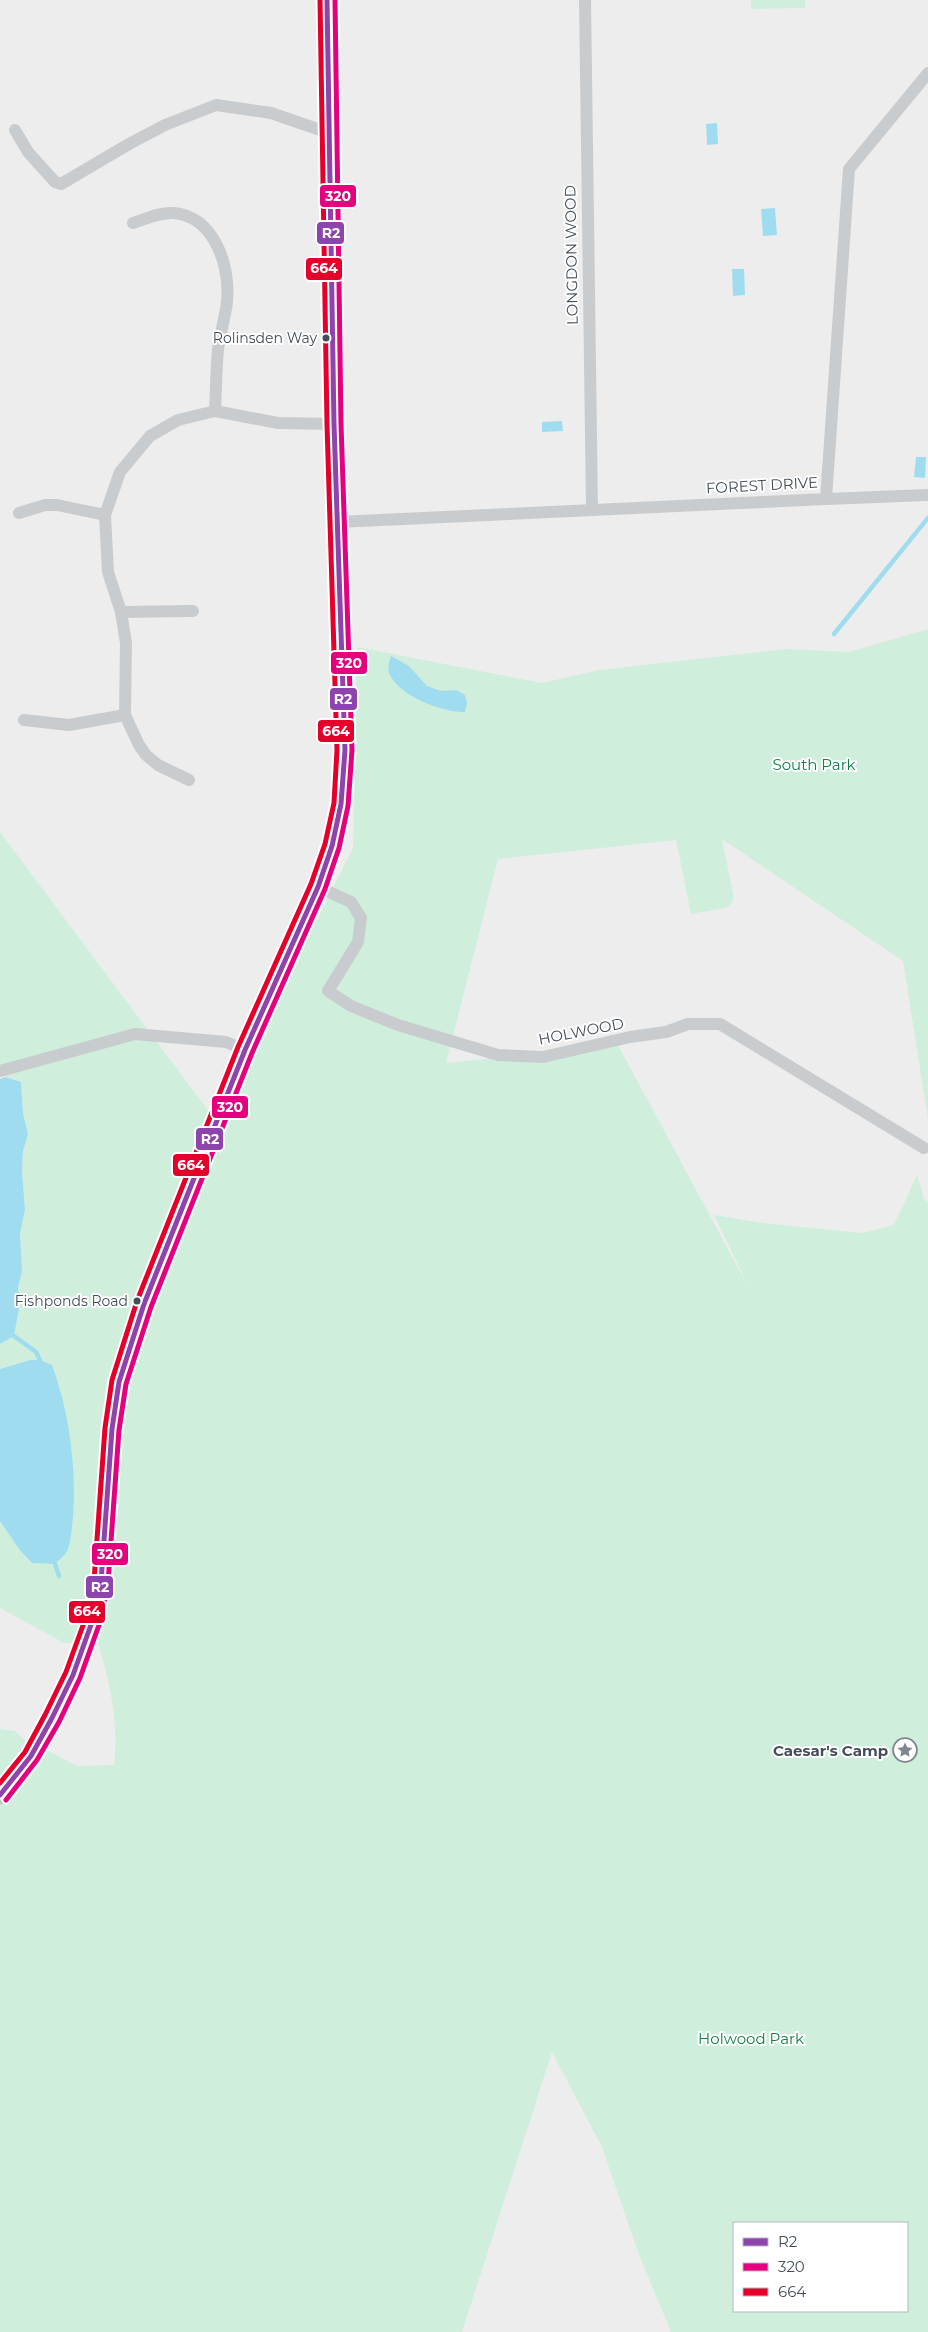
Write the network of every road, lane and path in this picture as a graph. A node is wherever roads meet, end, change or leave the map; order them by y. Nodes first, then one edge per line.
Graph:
1 (327, 0) edge
2 (585, 0) edge
3 (928, 73) edge
4 (15, 130) dead end
5 (329, 133) junction
6 (133, 223) dead end
7 (215, 411) junction
8 (334, 424) junction
9 (928, 495) edge
10 (826, 499) junction
11 (592, 510) junction
12 (19, 513) dead end
13 (105, 515) junction
14 (338, 522) junction
15 (193, 611) dead end
16 (121, 612) junction
17 (125, 715) junction
18 (24, 720) dead end
19 (189, 780) dead end
20 (318, 887) junction
21 (245, 1050) junction
22 (4, 1070) edge
23 (924, 1148) dead end
24 (0, 1795) edge

1 - 5 main road
2 - 11 street, LONGDON WOOD
3 - 10 street, FOREST DRIVE
4 - 5 street
5 - 8 main road
6 - 7 street
7 - 8 street
7 - 13 street
8 - 14 main road
9 - 10 street
10 - 11 street, FOREST DRIVE
11 - 14 street, FOREST DRIVE
12 - 13 street
13 - 16 street
14 - 20 main road
15 - 16 street
16 - 17 street
17 - 18 street
17 - 19 street
20 - 21 main road
20 - 23 street, HOLWOOD
21 - 22 street
21 - 24 main road

